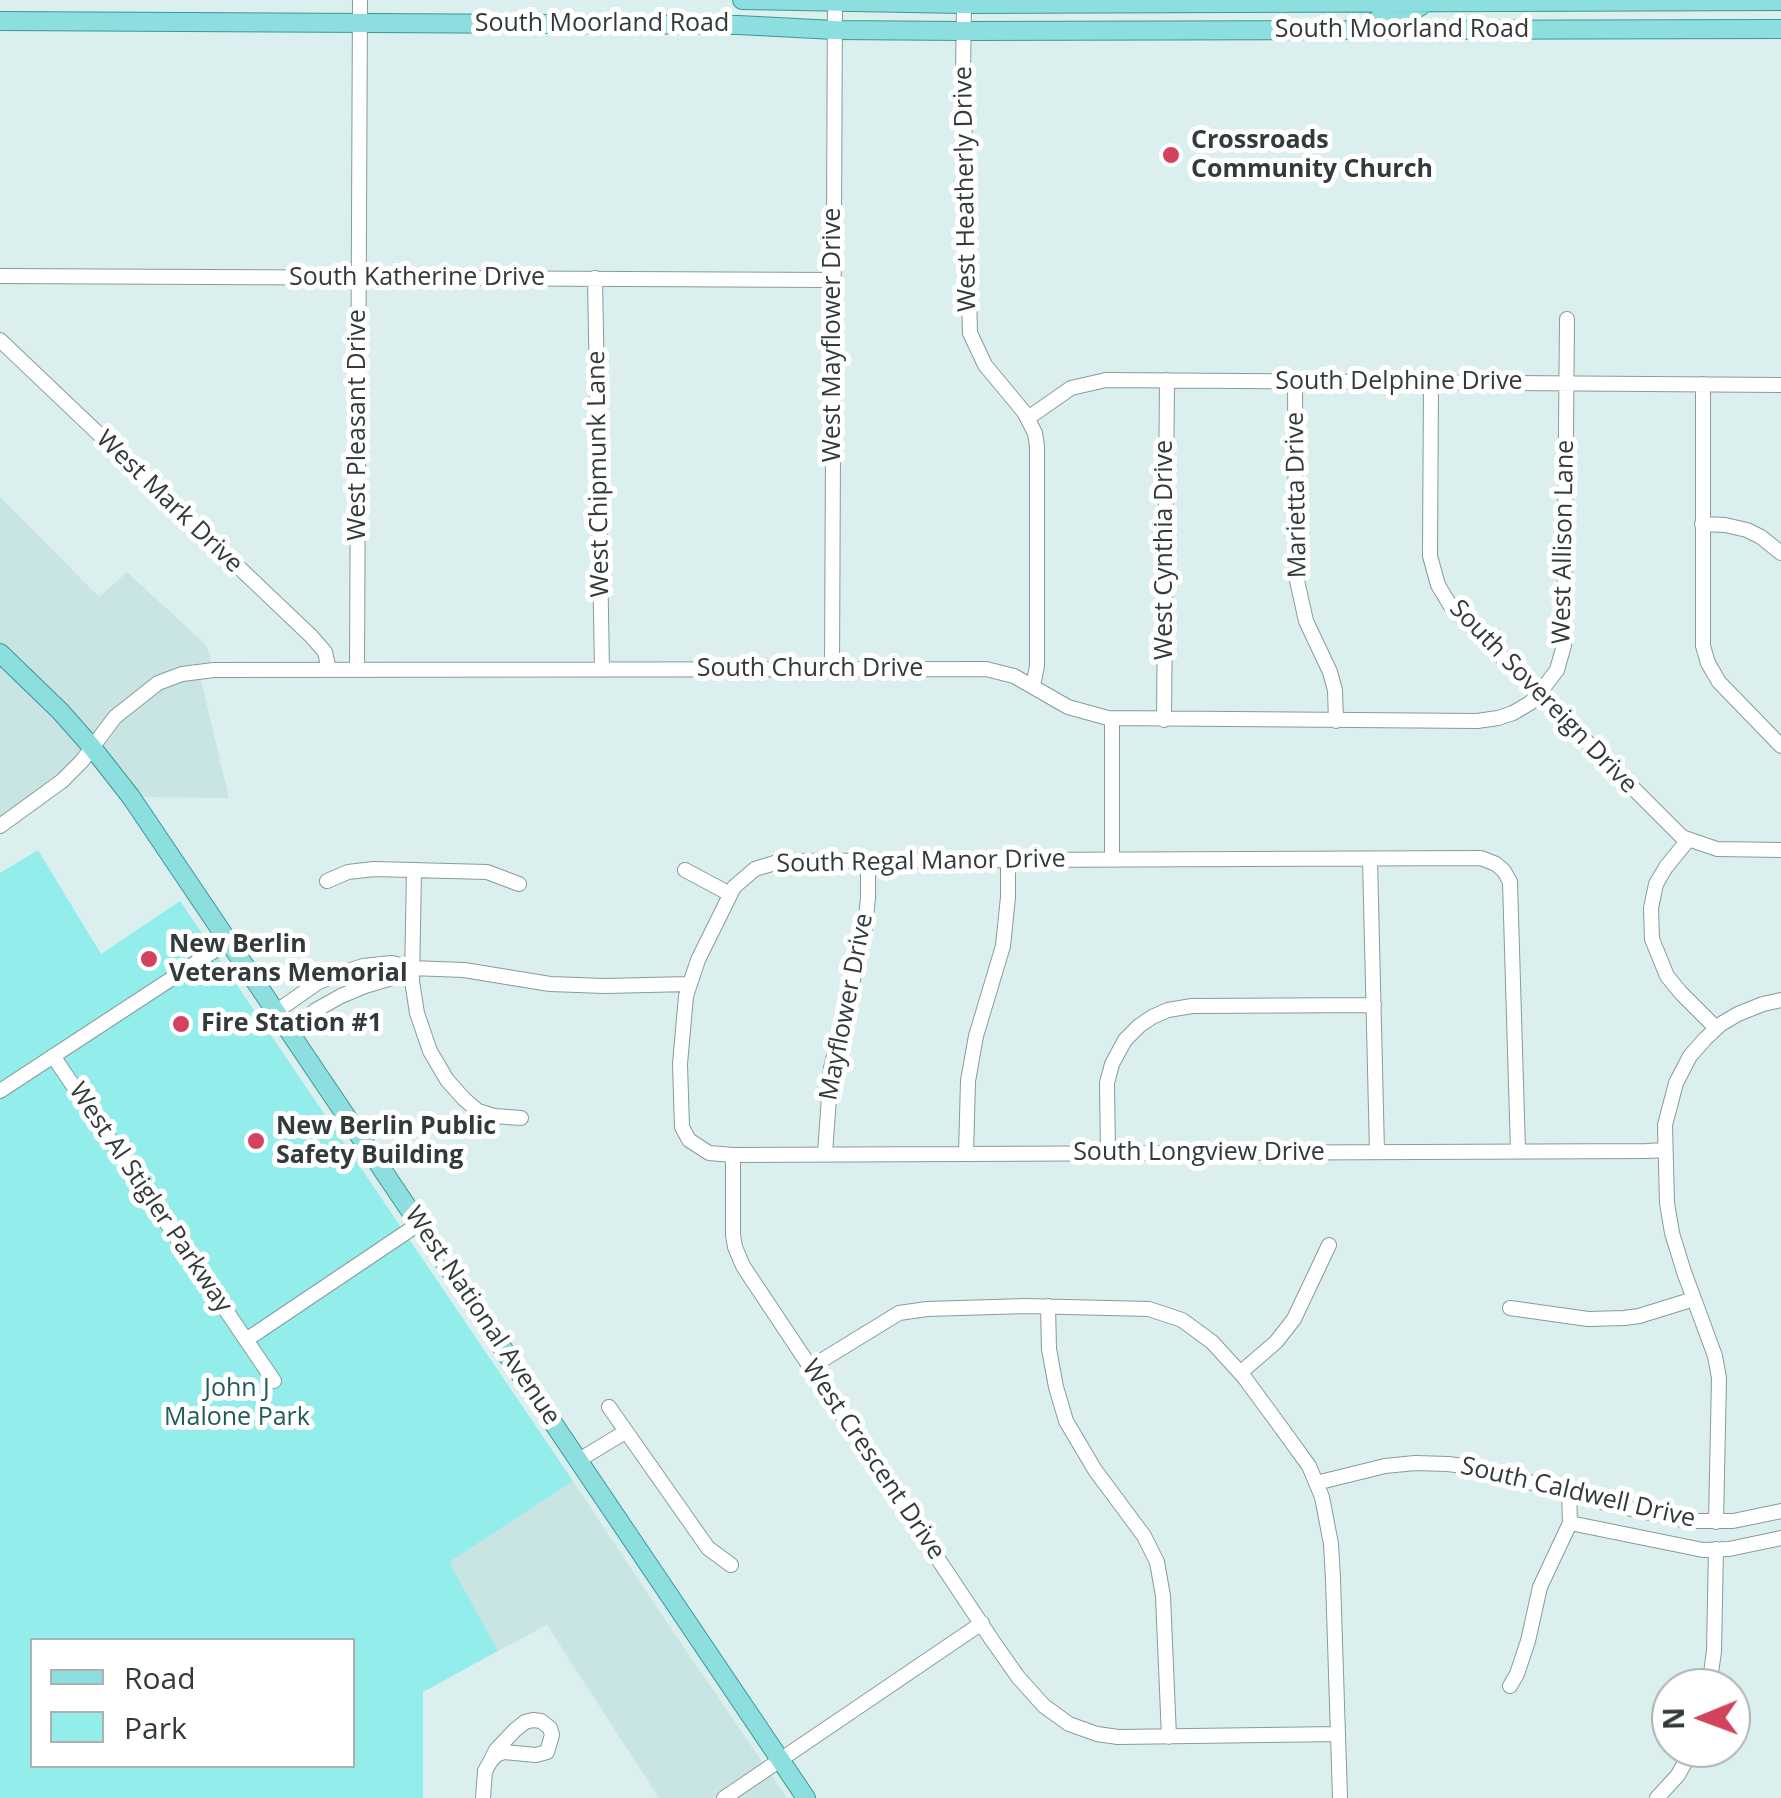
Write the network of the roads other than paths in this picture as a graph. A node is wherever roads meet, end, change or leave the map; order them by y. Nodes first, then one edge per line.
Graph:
1 (360, 0) edge
2 (742, 0) edge
3 (835, 1) edge
4 (1467, 2) junction
5 (1781, 2) edge
6 (1425, 3) junction
7 (964, 4) junction
8 (0, 20) edge
9 (360, 22) junction
10 (1781, 28) edge
11 (836, 30) junction
12 (1374, 30) junction
13 (1413, 30) junction
14 (963, 32) junction
15 (0, 276) edge
16 (358, 278) junction
17 (596, 278) junction
18 (833, 280) junction
19 (1567, 318) dead end
20 (0, 340) edge
21 (1167, 380) junction
22 (1295, 382) junction
23 (1431, 382) junction
24 (1567, 383) junction
25 (1703, 384) junction
26 (1781, 385) edge
27 (1028, 418) junction
28 (1702, 524) junction
29 (1781, 553) edge
30 (0, 653) edge
31 (832, 669) junction
32 (329, 670) junction
33 (358, 670) junction
34 (602, 670) junction
35 (1033, 686) junction
36 (1538, 694) junction
37 (1112, 718) junction
38 (1164, 720) junction
39 (1336, 721) junction
40 (91, 746) junction
41 (1781, 746) edge
42 (0, 826) edge
43 (1688, 840) junction
44 (1781, 850) edge
45 (1370, 858) junction
46 (1008, 860) junction
47 (1112, 860) junction
48 (868, 861) junction
49 (414, 870) junction
50 (686, 870) dead end
51 (327, 881) dead end
52 (520, 884) dead end
53 (730, 894) junction
54 (229, 941) junction
55 (411, 968) junction
56 (690, 984) junction
57 (1781, 1000) edge
58 (1374, 1005) junction
59 (277, 1011) junction
60 (1716, 1028) junction
61 (290, 1031) junction
62 (53, 1056) junction
63 (0, 1090) edge
64 (522, 1118) dead end
65 (1664, 1150) junction
66 (1518, 1151) junction
67 (1377, 1152) junction
68 (1108, 1153) junction
69 (825, 1154) junction
70 (966, 1154) junction
71 (733, 1155) junction
72 (420, 1224) junction
73 (1328, 1244) dead end
74 (1694, 1300) junction
75 (1048, 1306) junction
76 (1510, 1308) dead end
77 (246, 1340) junction
78 (811, 1368) junction
79 (1240, 1373) junction
80 (274, 1381) dead end
81 (609, 1406) dead end
82 (625, 1432) junction
83 (578, 1460) junction
84 (1316, 1483) junction
85 (1569, 1492) junction
86 (1781, 1511) edge
87 (1716, 1522) junction
88 (1570, 1523) junction
89 (1781, 1538) edge
90 (1716, 1550) junction
91 (731, 1565) dead end
92 (982, 1624) junction
93 (1712, 1668) edge
94 (1510, 1686) dead end
95 (1338, 1734) junction
96 (1168, 1737) junction
97 (781, 1760) junction
98 (490, 1762) dead end
99 (1682, 1768) edge
100 (483, 1798) edge
101 (724, 1798) edge
102 (806, 1798) edge
103 (1340, 1798) edge
104 (1657, 1798) edge

1 - 9 street, West Pleasant Drive
2 - 3 main road, South Moorland Road
3 - 7 main road, South Moorland Road
3 - 11 street, West Mayflower Drive
4 - 5 main road, South Moorland Road
4 - 6 main road, South Moorland Road
4 - 13 main road
6 - 7 main road, South Moorland Road
6 - 12 main road
7 - 14 street
8 - 9 main road, South Moorland Road
9 - 11 main road, South Moorland Road
9 - 16 street, West Pleasant Drive
10 - 13 main road, South Moorland Road
11 - 14 main road, South Moorland Road
11 - 18 street, West Mayflower Drive
12 - 13 main road, South Moorland Road
12 - 14 main road, South Moorland Road
14 - 27 street, West Heatherly Drive
15 - 16 street, South Katherine Drive
16 - 17 street, South Katherine Drive
16 - 33 street, West Pleasant Drive
17 - 18 street, South Katherine Drive
17 - 34 street, West Chipmunk Lane
18 - 31 street, West Mayflower Drive
19 - 24 street, West Allison Lane
20 - 32 street, West Mark Drive
21 - 22 street, South Delphine Drive
21 - 27 street, South Delphine Drive
21 - 38 street, West Cynthia Drive
22 - 23 street, South Delphine Drive
22 - 39 street, Marietta Drive
23 - 24 street, South Delphine Drive
23 - 36 street, South Sovereign Drive
24 - 25 street, South Delphine Drive
24 - 36 street, West Allison Lane
25 - 26 street, South Delphine Drive
25 - 28 street
27 - 35 street, West Heatherly Drive
28 - 29 street
28 - 41 street
30 - 40 main road, West National Avenue
31 - 34 street, South Church Drive
31 - 35 street, South Church Drive
32 - 33 street, South Church Drive
32 - 40 street, South Church Drive
33 - 34 street, South Church Drive
35 - 37 street, South Church Drive
36 - 39 street, South Church Drive
36 - 43 street, South Sovereign Drive
37 - 38 street, South Church Drive
37 - 47 street
38 - 39 street, South Church Drive
40 - 42 street, South Church Drive
40 - 54 main road, West National Avenue
43 - 44 street
43 - 60 street
45 - 47 street, South Regal Manor Drive
45 - 58 street
45 - 66 street, South Regal Manor Drive
46 - 47 street, South Regal Manor Drive
46 - 48 street, South Regal Manor Drive
46 - 70 street
48 - 53 street, South Regal Manor Drive
48 - 69 street, Mayflower Drive
49 - 51 street
49 - 52 street
49 - 55 street
50 - 53 street
53 - 56 street, South Regal Manor Drive
54 - 59 main road, West National Avenue
54 - 62 street
55 - 56 street
55 - 59 street
55 - 61 street
55 - 64 street
56 - 71 street, South Regal Manor Drive
57 - 60 street
58 - 67 street
58 - 68 street
59 - 61 main road, West National Avenue
60 - 65 street
61 - 72 main road, West National Avenue
62 - 63 street
62 - 77 street, West Al Stigler Parkway
65 - 66 street, South Longview Drive
65 - 74 street
66 - 67 street, South Longview Drive
67 - 68 street, South Longview Drive
68 - 70 street, South Longview Drive
69 - 70 street, South Longview Drive
69 - 71 street, South Longview Drive
71 - 78 street, West Crescent Drive
72 - 77 street, West Al Stigler Parkway
72 - 83 main road, West National Avenue
73 - 79 street
74 - 76 street
74 - 87 street
75 - 78 street
75 - 79 street
75 - 96 street
77 - 80 street, West Al Stigler Parkway
78 - 92 street, West Crescent Drive
79 - 84 street
81 - 82 street
82 - 83 street
82 - 91 street
83 - 97 main road, West National Avenue
84 - 85 street, South Caldwell Drive
84 - 95 street
85 - 87 street, South Caldwell Drive
85 - 88 street
86 - 87 street, South Caldwell Drive
88 - 90 street, South Caldwell Drive
88 - 94 street
89 - 90 street, South Caldwell Drive
90 - 93 street
92 - 96 street, West Crescent Drive
92 - 97 street
95 - 96 street
95 - 103 street
97 - 101 street
97 - 102 main road, West National Avenue
98 - 100 street
99 - 104 street

